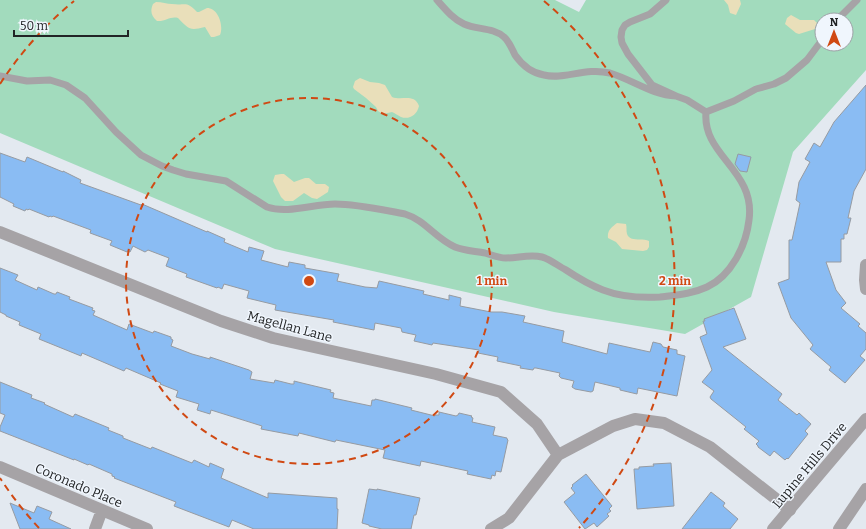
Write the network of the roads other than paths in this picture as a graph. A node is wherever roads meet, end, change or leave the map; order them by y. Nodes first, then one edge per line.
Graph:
1 (437, 0) edge
2 (666, 0) edge
3 (857, 0) edge
4 (845, 12) edge
5 (814, 50) edge
6 (0, 76) edge
7 (676, 96) junction
8 (706, 112) junction
9 (0, 232) edge
10 (866, 265) edge
11 (866, 283) edge
12 (866, 419) edge
13 (558, 455) junction
14 (0, 467) edge
15 (866, 489) edge
16 (102, 510) junction
17 (790, 510) junction
18 (95, 529) edge
19 (147, 529) edge
20 (491, 529) edge
21 (773, 529) edge
22 (839, 529) edge

1 - 7 lane
2 - 7 lane
3 - 4 lane
5 - 8 lane
6 - 8 lane
7 - 8 lane
9 - 13 street, Magellan Lane
10 - 11 street
12 - 17 street, Lupine Hills Drive
13 - 17 street
13 - 20 street
14 - 16 street, Coronado Place
15 - 22 street
16 - 18 street
16 - 19 street, Coronado Place
17 - 21 street, Lupine Hills Drive

